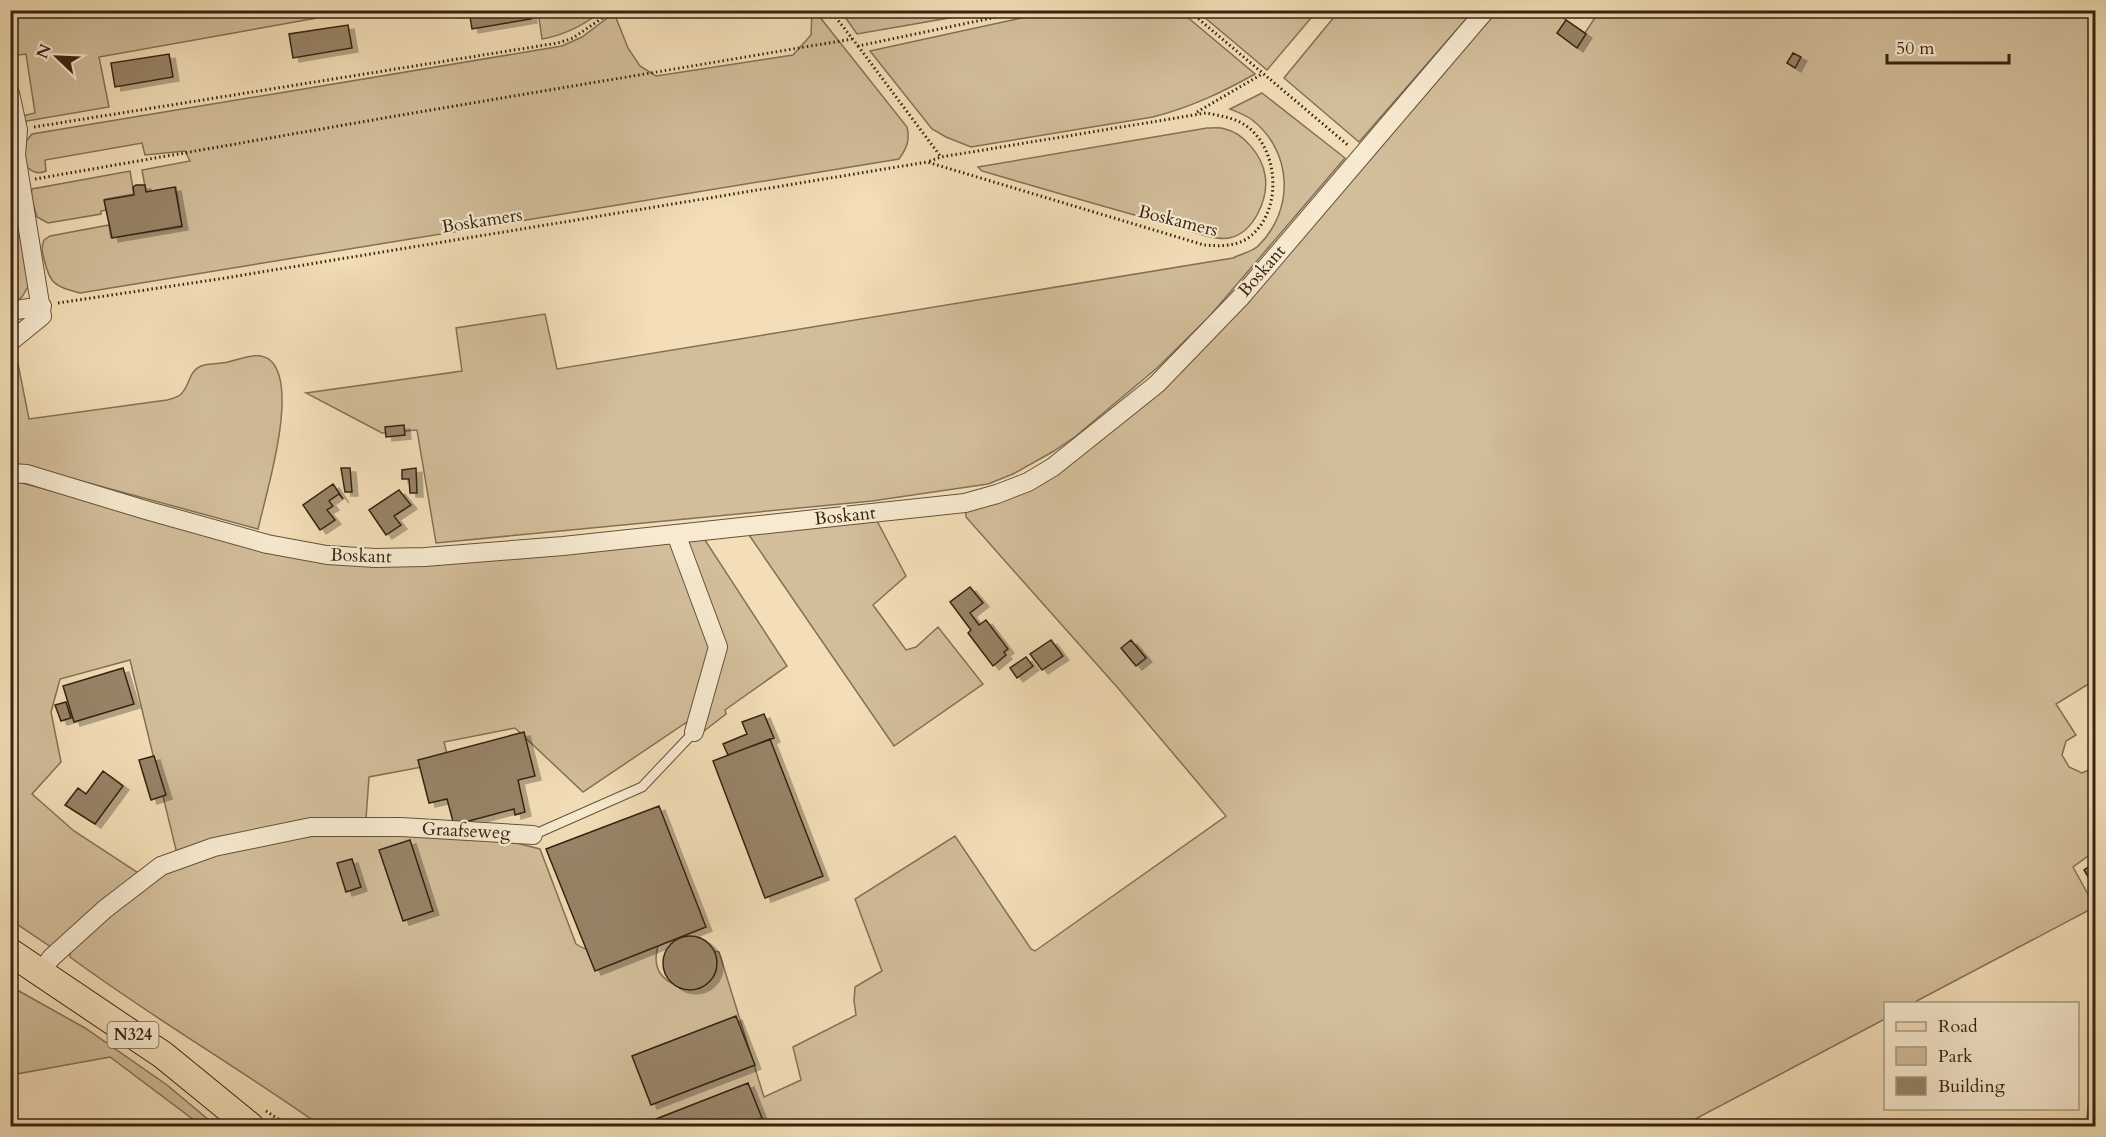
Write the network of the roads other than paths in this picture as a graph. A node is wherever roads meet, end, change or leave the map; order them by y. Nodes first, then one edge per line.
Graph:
1 (1486, 10) edge
2 (10, 93) edge
3 (14, 120) edge
4 (19, 215) edge
5 (42, 306) junction
6 (10, 311) edge
7 (10, 342) edge
8 (10, 473) edge
9 (676, 534) junction
10 (694, 732) joint
11 (533, 835) joint
12 (10, 952) edge
13 (41, 972) junction
14 (250, 1126) edge

1 - 9 street, Boskant
2 - 3 street
3 - 4 street
4 - 5 street
5 - 6 street
5 - 7 street
8 - 9 street, Boskant
9 - 10 street, Graafseweg
10 - 11 lane, Graafseweg
11 - 13 street, Graafseweg
12 - 13 main road, N324
13 - 14 main road, N324

